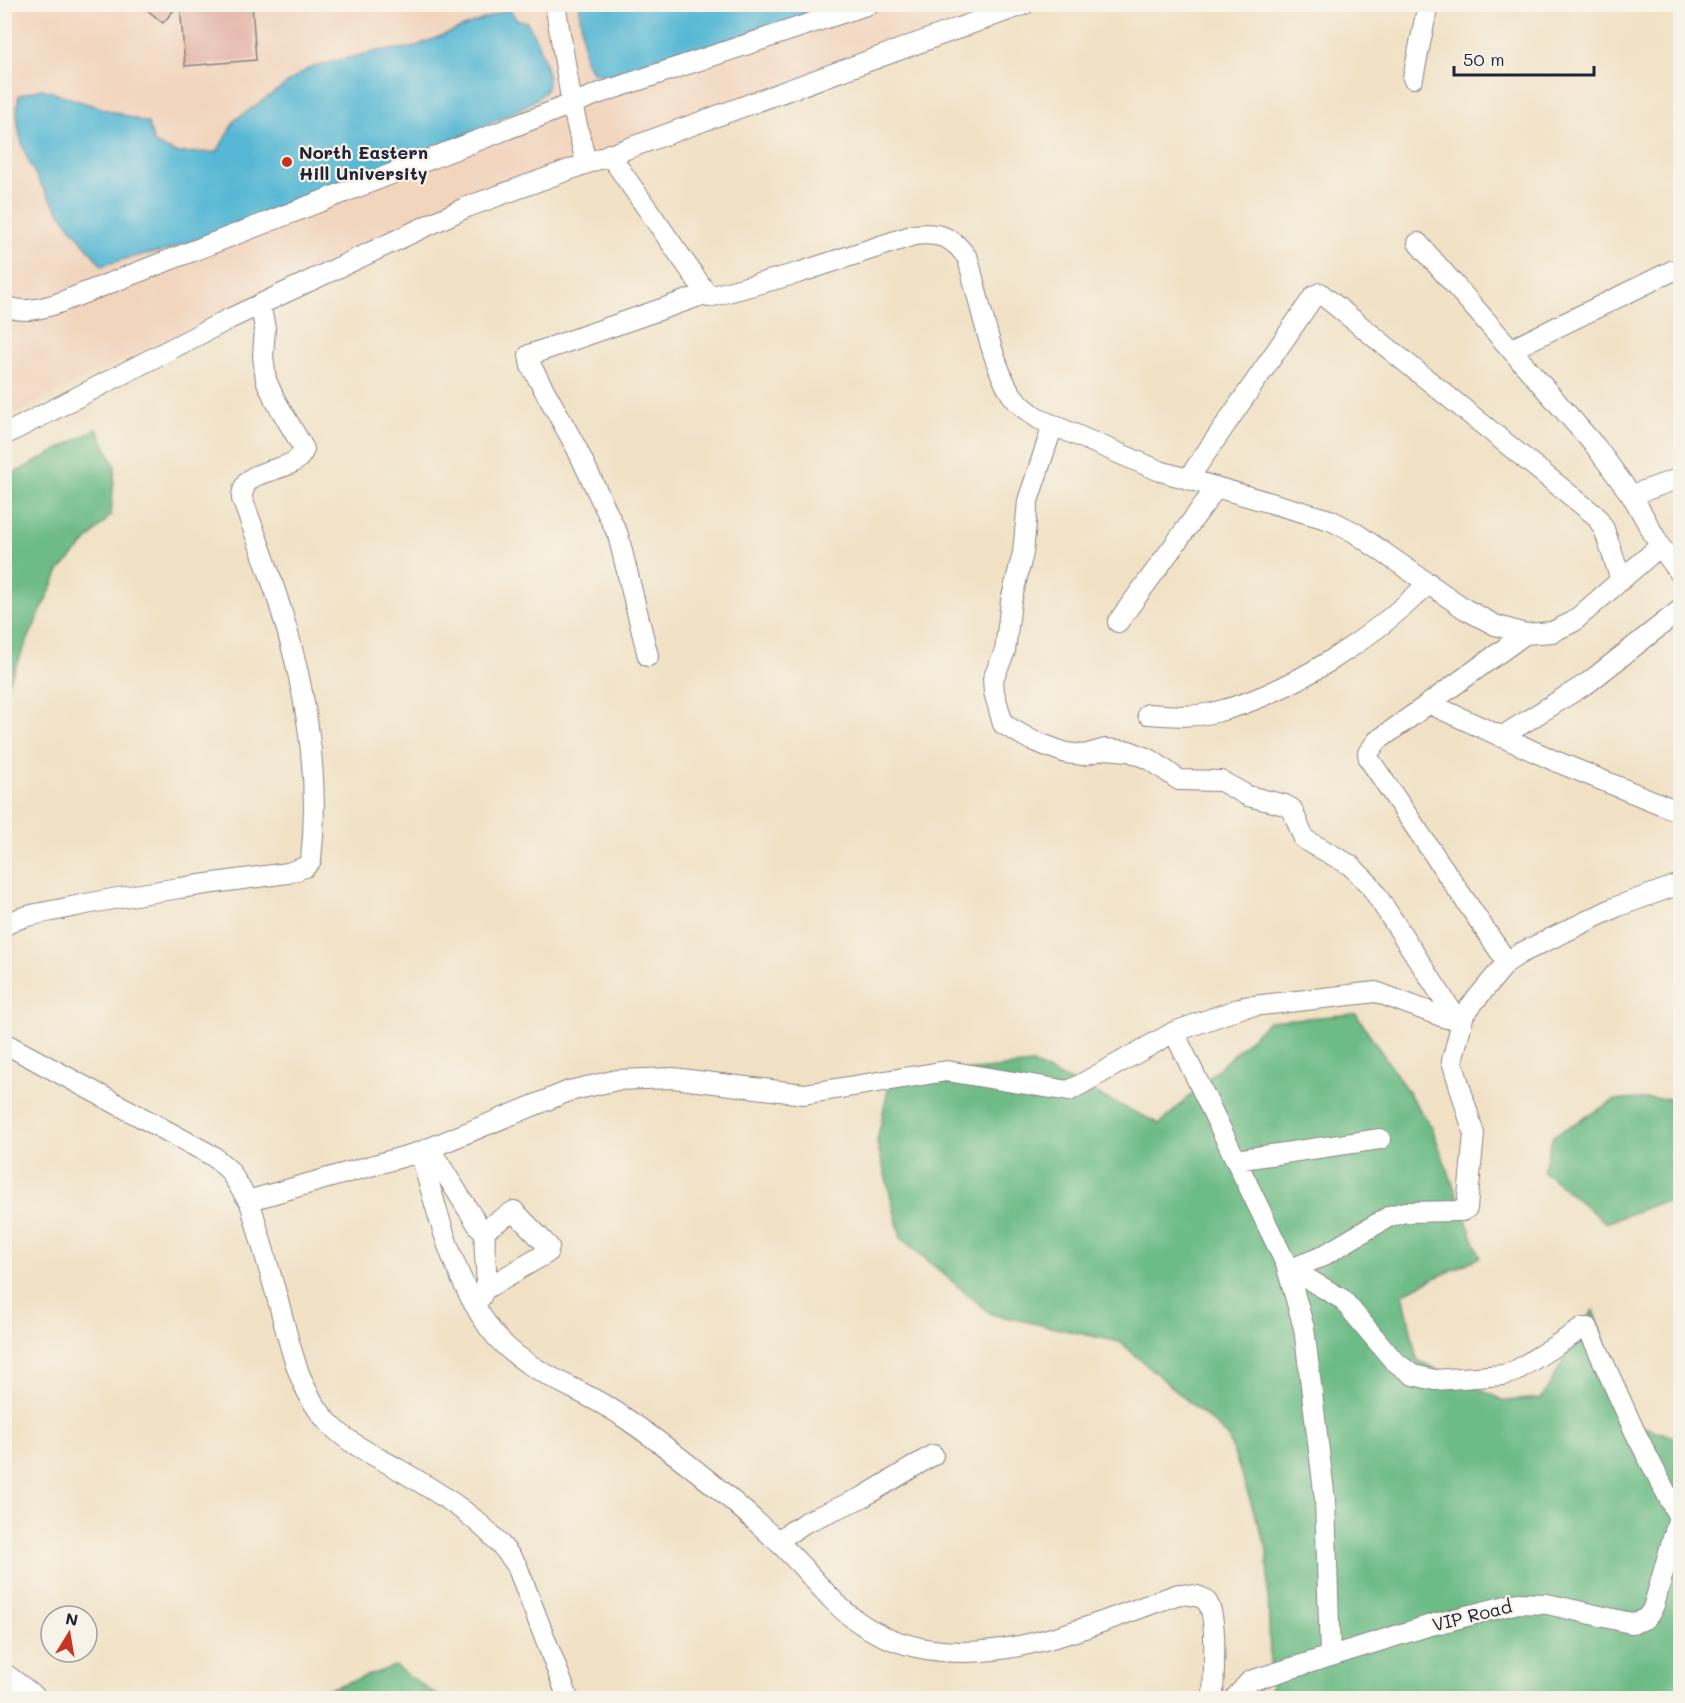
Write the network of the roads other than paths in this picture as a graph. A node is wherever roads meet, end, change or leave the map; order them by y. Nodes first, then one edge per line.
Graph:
1 (555, 4) edge
2 (869, 4) edge
3 (1025, 4) edge
4 (1428, 4) edge
5 (1413, 78) dead end
6 (572, 104) junction
7 (609, 154) junction
8 (586, 163) junction
9 (1418, 243) dead end
10 (1674, 270) dead end
11 (705, 294) junction
12 (260, 304) junction
13 (7, 309) edge
14 (1512, 349) junction
15 (1053, 425) junction
16 (4, 435) edge
17 (1680, 478) edge
18 (1188, 479) junction
19 (1216, 488) junction
20 (1632, 495) junction
21 (1660, 546) junction
22 (1680, 573) edge
23 (1621, 580) junction
24 (1430, 583) junction
25 (1680, 610) edge
26 (1118, 622) dead end
27 (1525, 634) junction
28 (648, 656) dead end
29 (1430, 704) junction
30 (1148, 714) dead end
31 (1501, 737) junction
32 (1680, 812) edge
33 (1680, 884) edge
34 (4, 926) edge
35 (1507, 962) junction
36 (1460, 1016) junction
37 (1174, 1032) junction
38 (4, 1043) edge
39 (1380, 1139) dead end
40 (425, 1151) junction
41 (1236, 1160) junction
42 (249, 1198) junction
43 (486, 1230) junction
44 (1289, 1273) junction
45 (485, 1289) junction
46 (476, 1307) junction
47 (933, 1455) dead end
48 (1680, 1516) edge
49 (777, 1541) junction
50 (1330, 1655) junction
51 (4, 1673) edge
52 (37, 1698) edge
53 (568, 1698) edge
54 (1213, 1698) edge
55 (1235, 1698) edge

1 - 6 street
2 - 6 street
3 - 7 street
4 - 5 street
6 - 8 street
6 - 13 street
7 - 8 street
7 - 11 street
8 - 12 street
9 - 14 street
10 - 14 street
11 - 15 street
11 - 28 street
12 - 16 street
12 - 34 street
14 - 20 street
15 - 18 street
15 - 36 street
17 - 20 street
18 - 19 street
18 - 23 street
19 - 24 street
19 - 26 street
20 - 21 street
21 - 22 street
21 - 23 street
23 - 27 street
24 - 27 street
24 - 30 street
25 - 31 street
27 - 29 street
29 - 31 street
29 - 35 street
31 - 32 street
33 - 35 street
35 - 36 street
36 - 37 street
36 - 44 street
37 - 40 street
37 - 41 street
38 - 42 street
39 - 41 street
40 - 42 street
40 - 43 street
40 - 46 street
41 - 44 street
42 - 53 street
43 - 45 street
43 - 45 street
44 - 48 street
44 - 50 street
45 - 46 street
46 - 49 street
47 - 49 street
48 - 50 street, VIP Road
49 - 54 street
50 - 55 street, VIP Road
51 - 52 street

